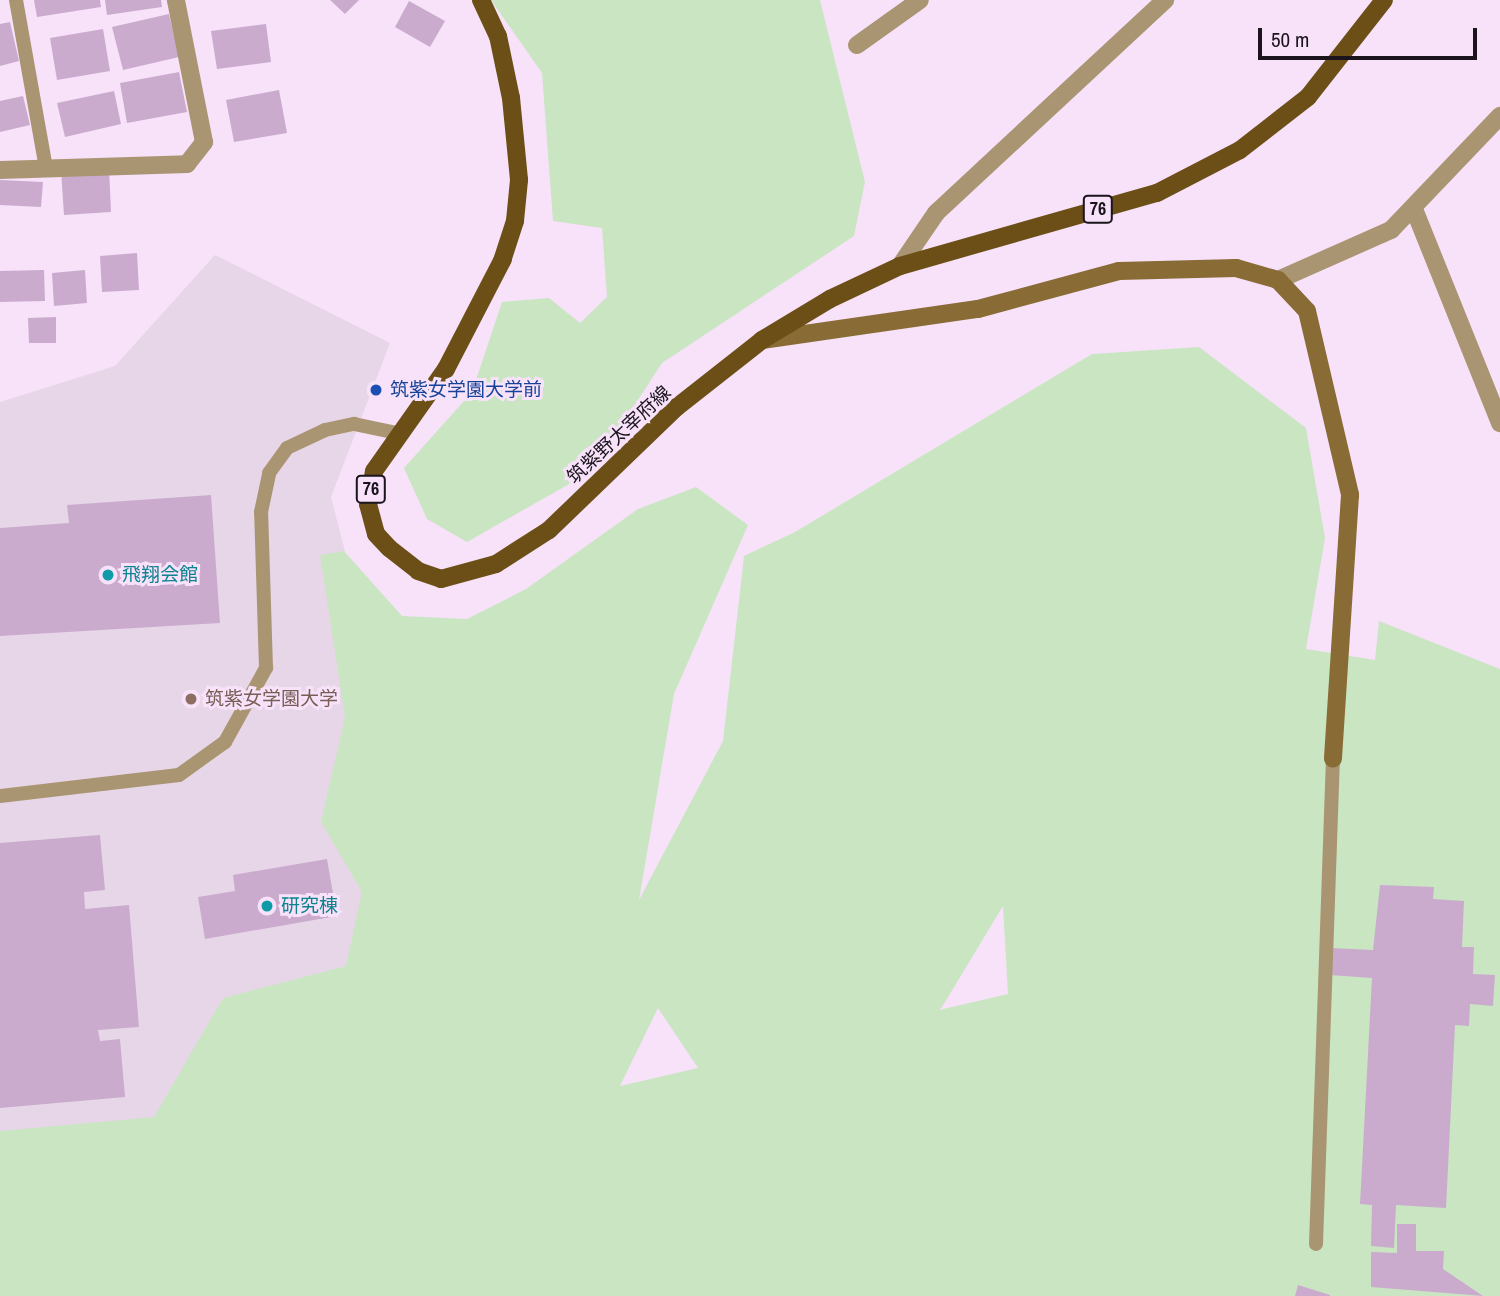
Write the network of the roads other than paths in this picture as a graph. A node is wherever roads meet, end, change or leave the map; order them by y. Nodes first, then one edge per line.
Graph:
1 (16, 0) edge
2 (176, 0) edge
3 (481, 0) edge
4 (920, 0) edge
5 (1165, 0) edge
6 (1384, 0) edge
7 (857, 44) dead end
8 (1500, 116) edge
9 (46, 168) junction
10 (0, 170) edge
11 (1414, 209) junction
12 (900, 266) junction
13 (1279, 280) junction
14 (762, 341) junction
15 (1500, 423) edge
16 (397, 433) junction
17 (1333, 758) joint
18 (0, 796) edge
19 (1316, 1244) dead end

1 - 9 lane
2 - 9 street
3 - 16 main road, 筑紫野太宰府線 / 76
4 - 7 street
5 - 12 street
6 - 12 main road, 筑紫野太宰府線 / 76
8 - 11 street
9 - 10 street
11 - 13 street
11 - 15 street
12 - 14 main road, 筑紫野太宰府線 / 76
13 - 14 street
13 - 17 street
14 - 16 main road, 筑紫野太宰府線 / 76
16 - 18 lane
17 - 19 lane

